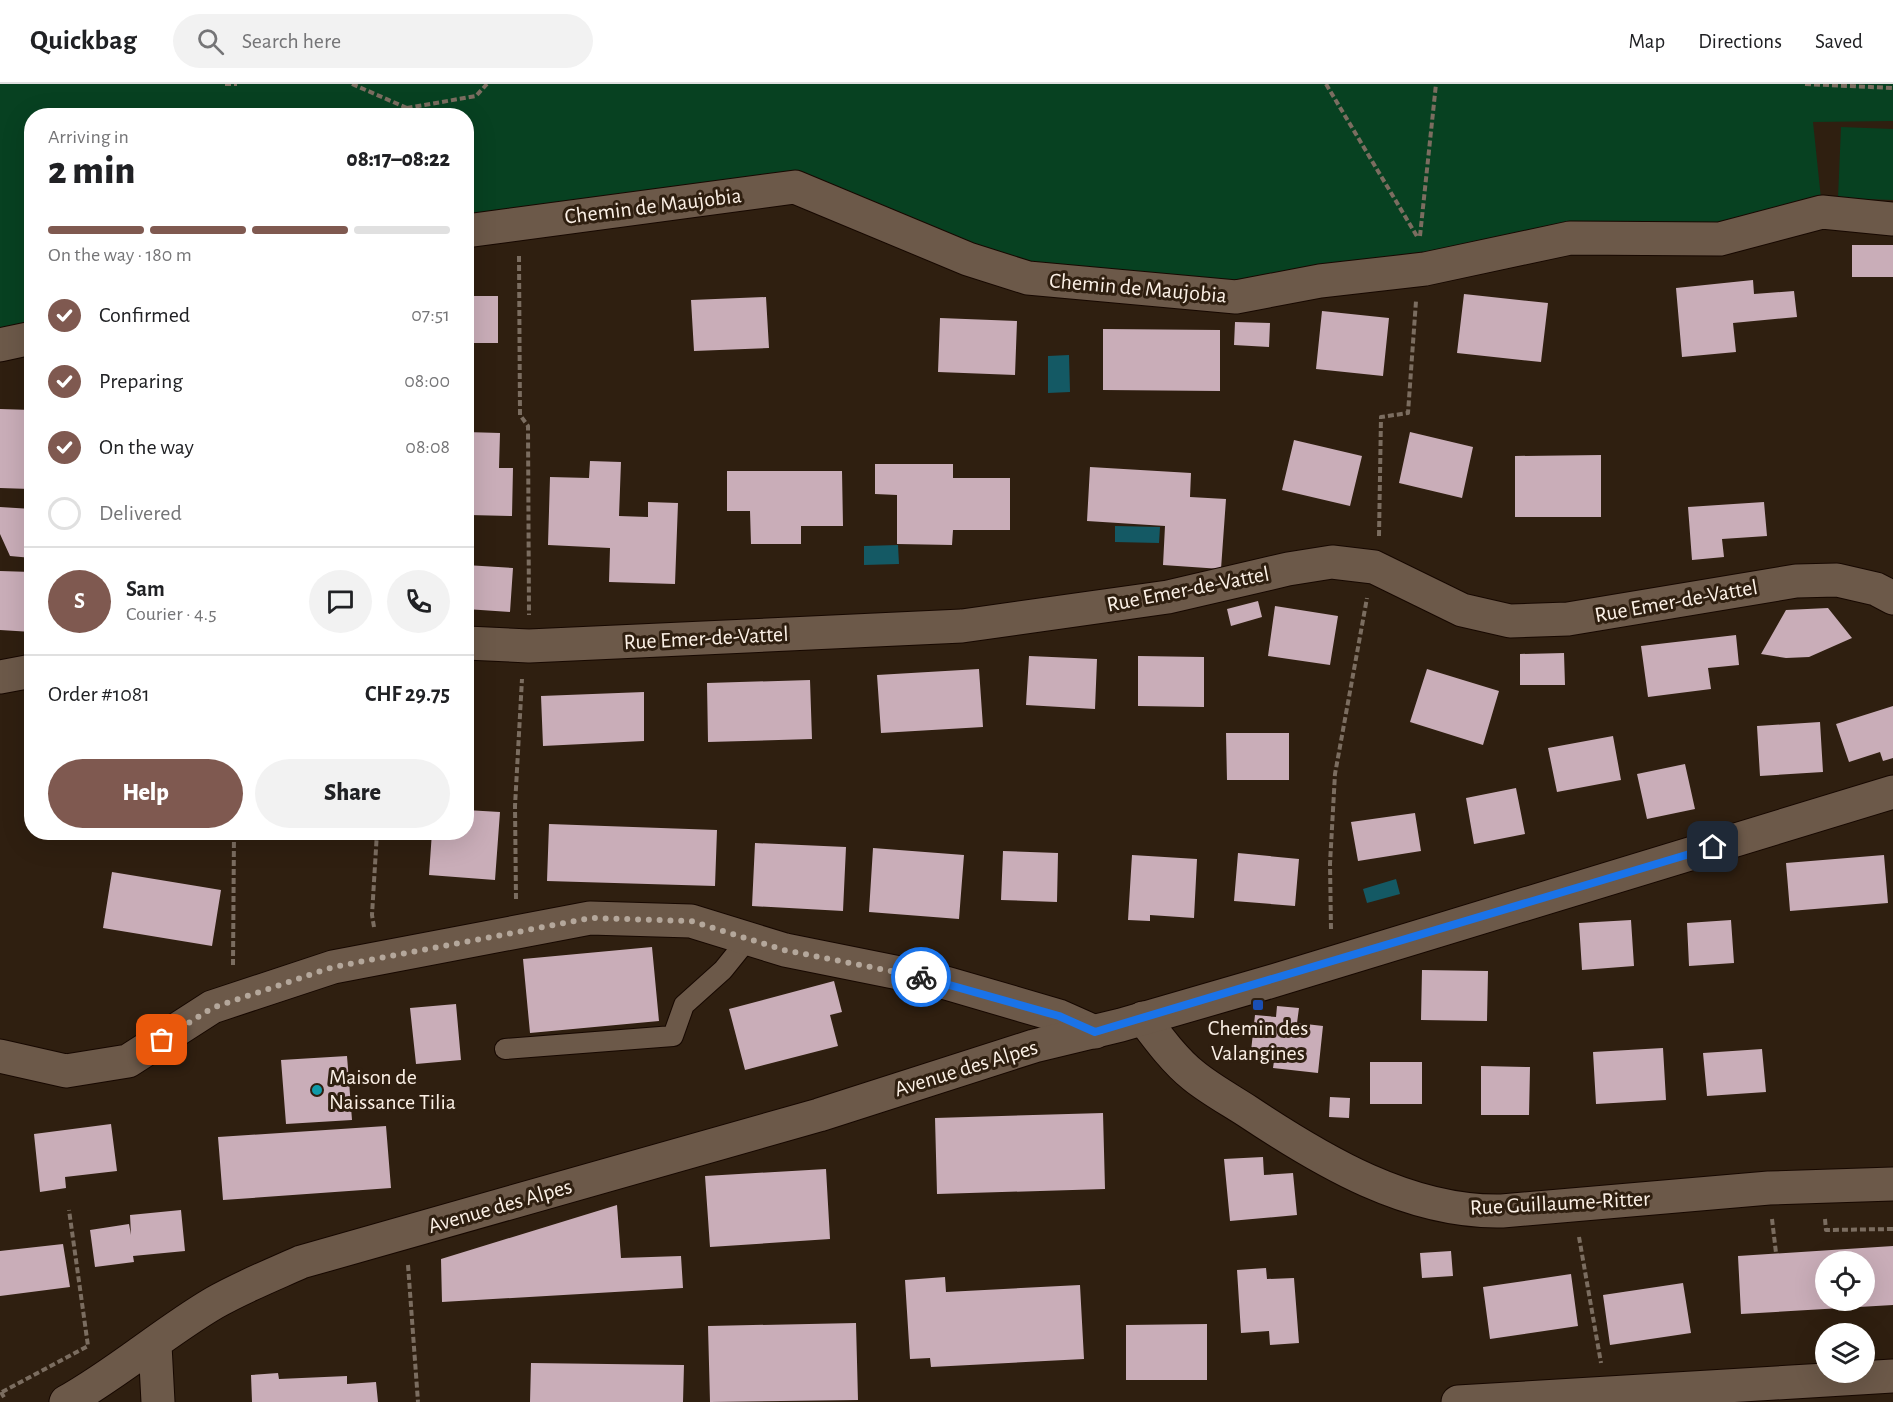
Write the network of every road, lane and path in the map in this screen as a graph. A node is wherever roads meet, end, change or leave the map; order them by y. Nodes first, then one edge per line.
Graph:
1 (225, 84) edge
2 (237, 84) edge
3 (352, 84) edge
4 (487, 84) edge
5 (1326, 84) edge
6 (1436, 84) edge
7 (1805, 84) edge
8 (1893, 88) edge
9 (407, 108) joint
10 (1893, 219) edge
11 (519, 224) junction
12 (474, 230) edge
13 (1417, 291) dead end
14 (24, 340) edge
15 (0, 345) edge
16 (1374, 567) junction
17 (1893, 598) edge
18 (1377, 601) dead end
19 (474, 643) edge
20 (529, 646) junction
21 (24, 672) edge
22 (0, 677) edge
23 (1893, 792) edge
24 (234, 840) edge
25 (377, 840) edge
26 (372, 915) dead end
27 (516, 933) junction
28 (748, 939) junction
29 (1332, 962) junction
30 (232, 972) dead end
31 (1143, 1018) junction
32 (1095, 1032) junction
33 (505, 1049) dead end
34 (0, 1056) edge
35 (1893, 1184) edge
36 (1573, 1204) junction
37 (69, 1210) dead end
38 (407, 1255) dead end
39 (155, 1345) junction
40 (1602, 1369) dead end
41 (1893, 1376) edge
42 (1, 1392) edge
43 (5, 1399) dead end
44 (66, 1402) edge
45 (158, 1402) edge
46 (418, 1402) edge
47 (1458, 1402) edge

1 - 2 path
3 - 9 path
4 - 9 path
5 - 6 path
7 - 8 path
10 - 11 street, Chemin de Maujobia
11 - 12 street, Chemin de Maujobia
11 - 20 path
13 - 16 path
14 - 15 street
16 - 17 street, Rue Emer-de-Vattel
16 - 20 street, Rue Emer-de-Vattel
18 - 29 path
19 - 20 street, Rue Emer-de-Vattel
20 - 27 path
21 - 22 street
23 - 29 street, Avenue des Alpes
24 - 30 path
25 - 26 path
27 - 28 street
27 - 34 street
28 - 32 street
28 - 33 lane
29 - 31 street, Avenue des Alpes
31 - 32 street, Avenue des Alpes
31 - 36 street, Rue Guillaume-Ritter
32 - 39 street, Avenue des Alpes
35 - 36 street, Rue Guillaume-Ritter
36 - 40 path
37 - 42 path
38 - 46 path
39 - 44 street, Avenue des Alpes
39 - 45 street
41 - 47 street
42 - 43 path

